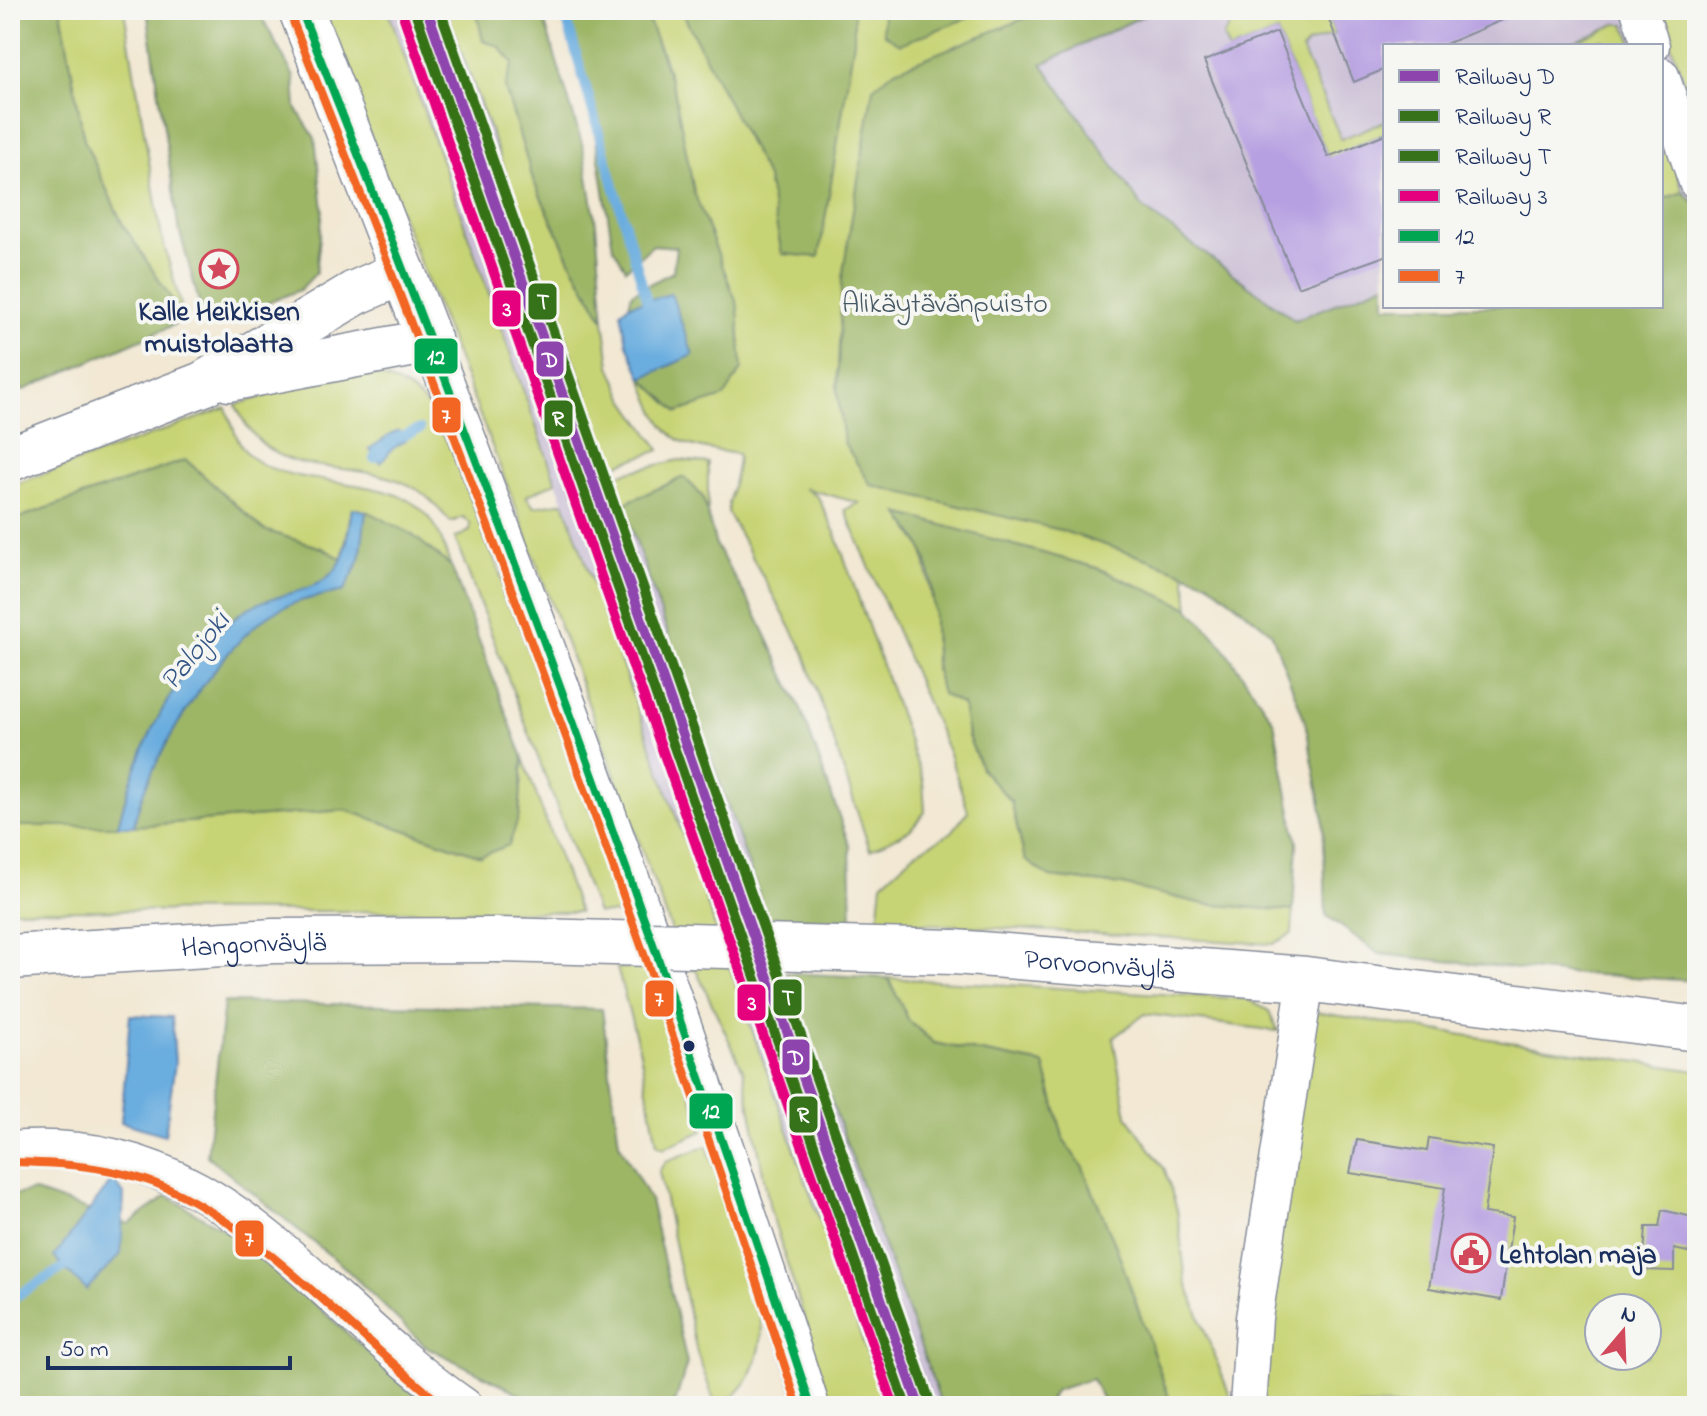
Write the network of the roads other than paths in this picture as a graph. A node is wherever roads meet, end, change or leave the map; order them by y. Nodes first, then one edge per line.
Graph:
1 (301, 10) edge
2 (1639, 10) edge
3 (1650, 44) edge
4 (1663, 82) edge
5 (1697, 182) edge
6 (403, 272) junction
7 (429, 339) junction
8 (203, 384) junction
9 (10, 459) edge
10 (497, 940) joint
11 (10, 957) edge
12 (1306, 979) junction
13 (1697, 1029) edge
14 (10, 1150) edge
15 (464, 1406) edge
16 (811, 1406) edge
17 (1248, 1406) edge

1 - 6 main road
2 - 3 street
4 - 5 street
6 - 7 main road
6 - 8 main road
7 - 8 main road
7 - 16 street
8 - 9 main road
10 - 11 main road, Hangonväylä
10 - 12 main road, Porvoonväylä, bridge
12 - 13 main road, Porvoonväylä
12 - 17 street
14 - 15 street

